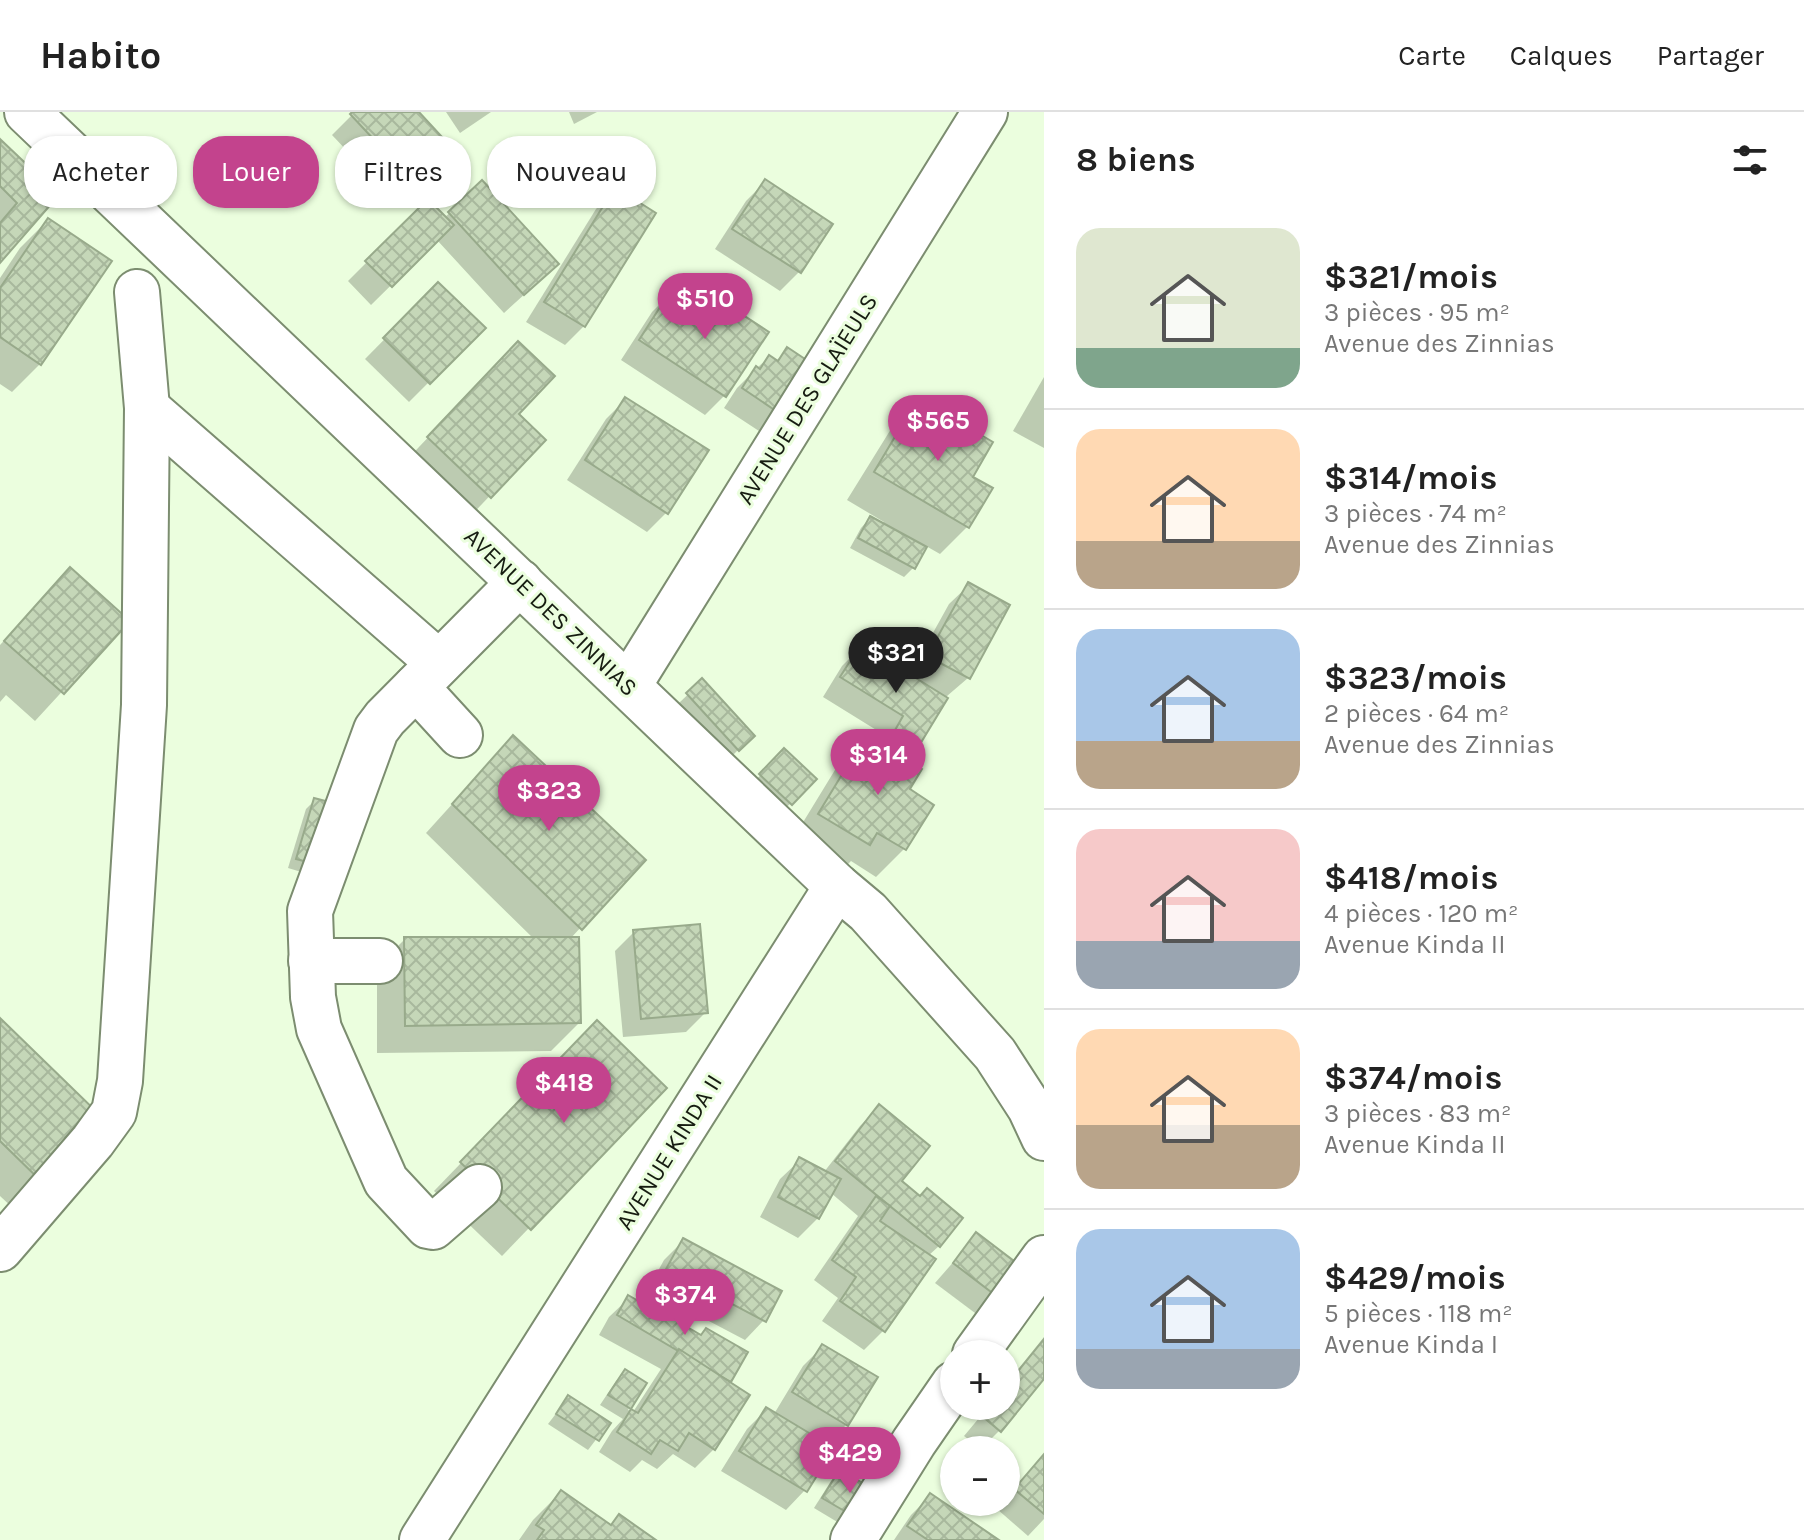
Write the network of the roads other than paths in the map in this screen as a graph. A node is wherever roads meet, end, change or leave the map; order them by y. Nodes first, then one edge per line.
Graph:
1 (27, 112) edge
2 (985, 112) edge
3 (137, 292) dead end
4 (147, 408) junction
5 (520, 582) junction
6 (428, 675) junction
7 (629, 685) junction
8 (460, 735) dead end
9 (837, 886) junction
10 (311, 961) junction
11 (380, 961) dead end
12 (1044, 1138) edge
13 (479, 1187) dead end
14 (0, 1249) edge
15 (1044, 1258) edge
16 (985, 1340) edge
17 (940, 1404) edge
18 (422, 1540) edge
19 (853, 1540) edge

1 - 5 street, AVENUE DES ZINNIAS
2 - 7 street, AVENUE DES GLAÏEULS
3 - 4 street
4 - 6 street
4 - 14 street
5 - 6 street
5 - 7 street, AVENUE DES ZINNIAS
6 - 8 street
6 - 10 street
7 - 9 street, AVENUE DES ZINNIAS
9 - 12 street, AVENUE DES ZINNIAS
9 - 18 street, AVENUE KINDA II
10 - 11 street
10 - 13 street
15 - 16 street
17 - 19 street

